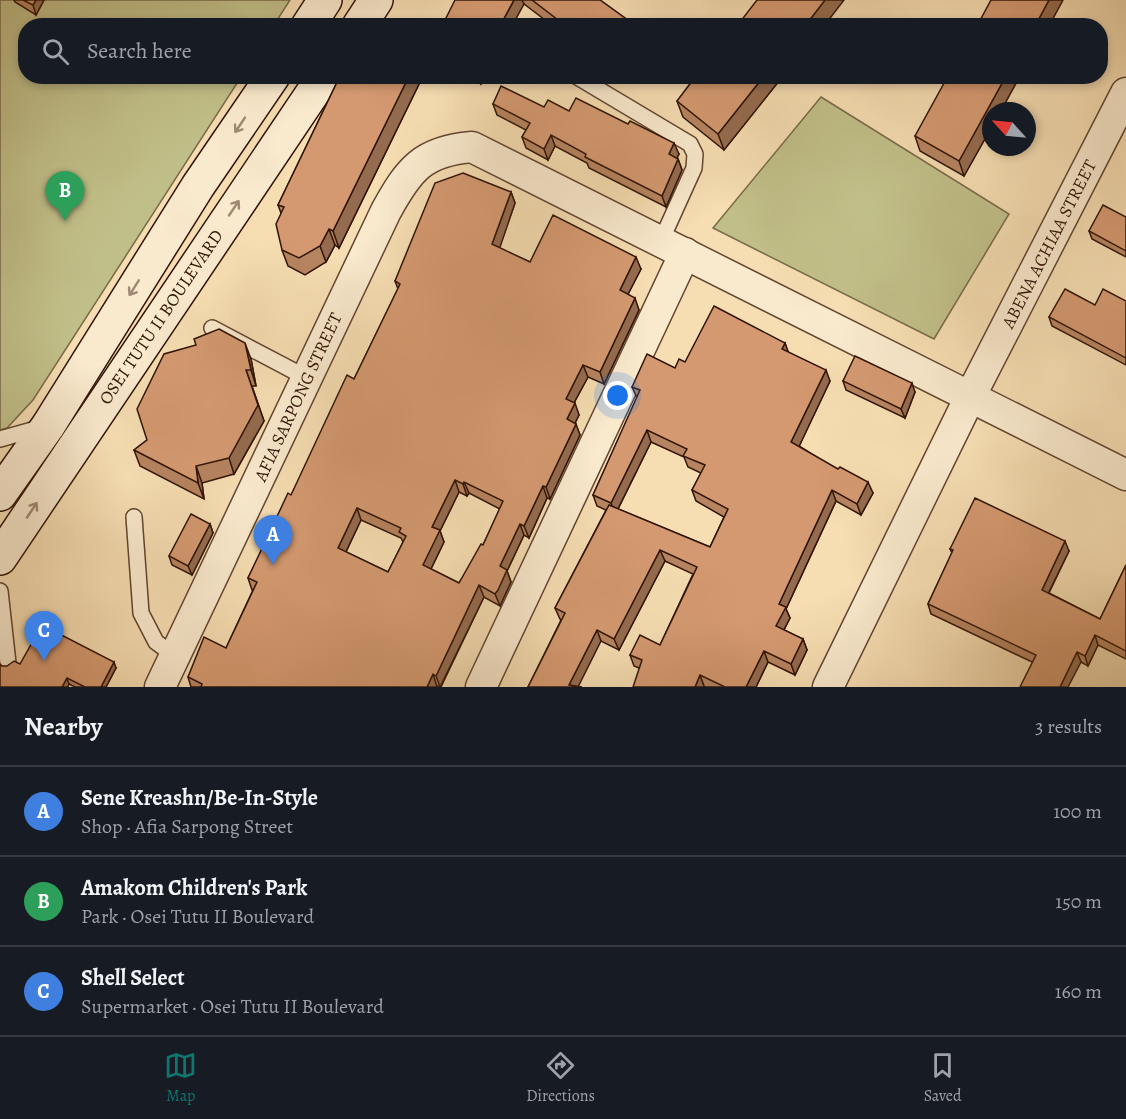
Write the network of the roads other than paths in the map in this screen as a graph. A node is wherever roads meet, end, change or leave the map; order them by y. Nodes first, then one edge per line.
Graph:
1 (325, 0) edge
2 (376, 0) edge
3 (313, 18) edge
4 (364, 18) edge
5 (268, 84) edge
6 (319, 84) edge
7 (589, 84) edge
8 (1126, 93) edge
9 (673, 247) junction
10 (212, 328) dead end
11 (307, 378) junction
12 (971, 395) junction
13 (48, 426) junction
14 (0, 439) edge
15 (1126, 475) edge
16 (0, 494) edge
17 (134, 517) dead end
18 (0, 558) edge
19 (0, 591) edge
20 (175, 656) junction
21 (8, 663) edge
22 (160, 687) edge
23 (481, 687) edge
24 (828, 687) edge

1 - 3 main road
2 - 4 main road
5 -> 13 main road, OSEI TUTU II BOULEVARD
18 -> 6 main road, OSEI TUTU II BOULEVARD
7 - 9 lane
8 - 12 street, ABENA ACHIAA STREET
9 - 11 street, AFIA SARPONG STREET
9 - 12 street
9 - 23 street
10 - 11 lane
11 - 20 street, AFIA SARPONG STREET
12 - 15 street
12 - 24 street, ABENA ACHIAA STREET
13 - 14 lane
13 - 16 main road, OSEI TUTU II BOULEVARD
17 - 20 lane
19 - 21 lane
20 - 22 street, AFIA SARPONG STREET

